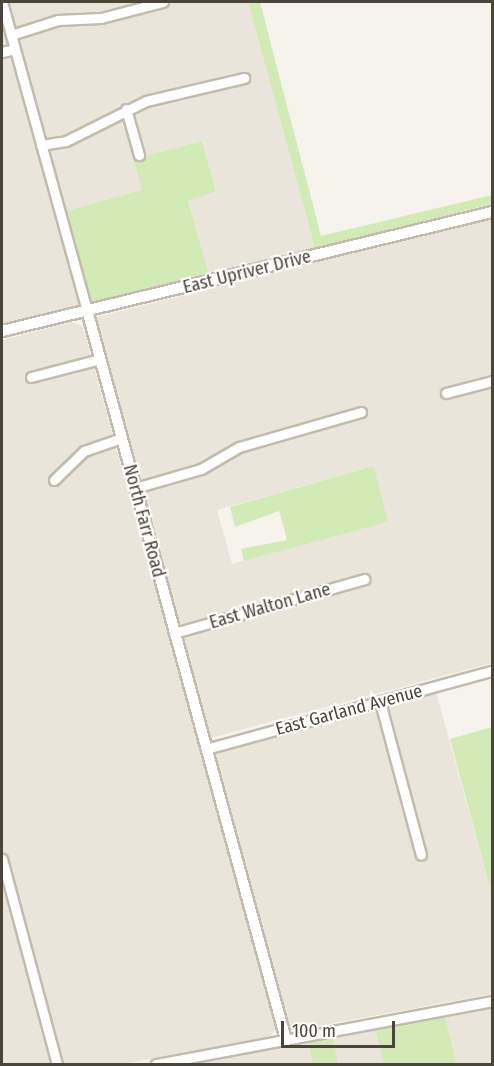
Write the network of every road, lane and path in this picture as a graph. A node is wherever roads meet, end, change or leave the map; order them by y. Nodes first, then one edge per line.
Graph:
1 (2, 2) edge
2 (163, 2) edge
3 (11, 35) junction
4 (15, 49) junction
5 (2, 52) edge
6 (244, 78) dead end
7 (126, 109) junction
8 (41, 145) junction
9 (139, 155) dead end
10 (492, 212) edge
11 (87, 310) junction
12 (2, 332) edge
13 (100, 359) junction
14 (32, 376) dead end
15 (492, 381) edge
16 (446, 393) dead end
17 (361, 412) dead end
18 (121, 438) junction
19 (54, 480) dead end
20 (135, 488) junction
21 (365, 579) dead end
22 (174, 633) junction
23 (492, 671) edge
24 (380, 702) junction
25 (206, 749) junction
26 (421, 855) dead end
27 (2, 859) edge
28 (492, 1001) edge
29 (286, 1040) junction
30 (57, 1065) edge
31 (156, 1065) edge

1 - 3 street, North Farr Road
2 - 3 street
3 - 4 street, North Farr Road
4 - 5 street
4 - 8 street, North Farr Road
6 - 7 street
7 - 8 street
7 - 9 street
8 - 11 street, North Farr Road
10 - 11 street, East Upriver Drive
11 - 12 street, East Upriver Drive
11 - 13 street, North Farr Road
13 - 14 street
13 - 18 street, North Farr Road
15 - 16 street
17 - 20 street
18 - 19 street
18 - 20 street, North Farr Road
20 - 22 street, North Farr Road
21 - 22 street, East Walton Lane
22 - 25 street, North Farr Road
23 - 24 street, East Garland Avenue
24 - 25 street, East Garland Avenue
24 - 26 street
25 - 29 street, North Farr Road
27 - 30 street
28 - 29 street
29 - 31 street

